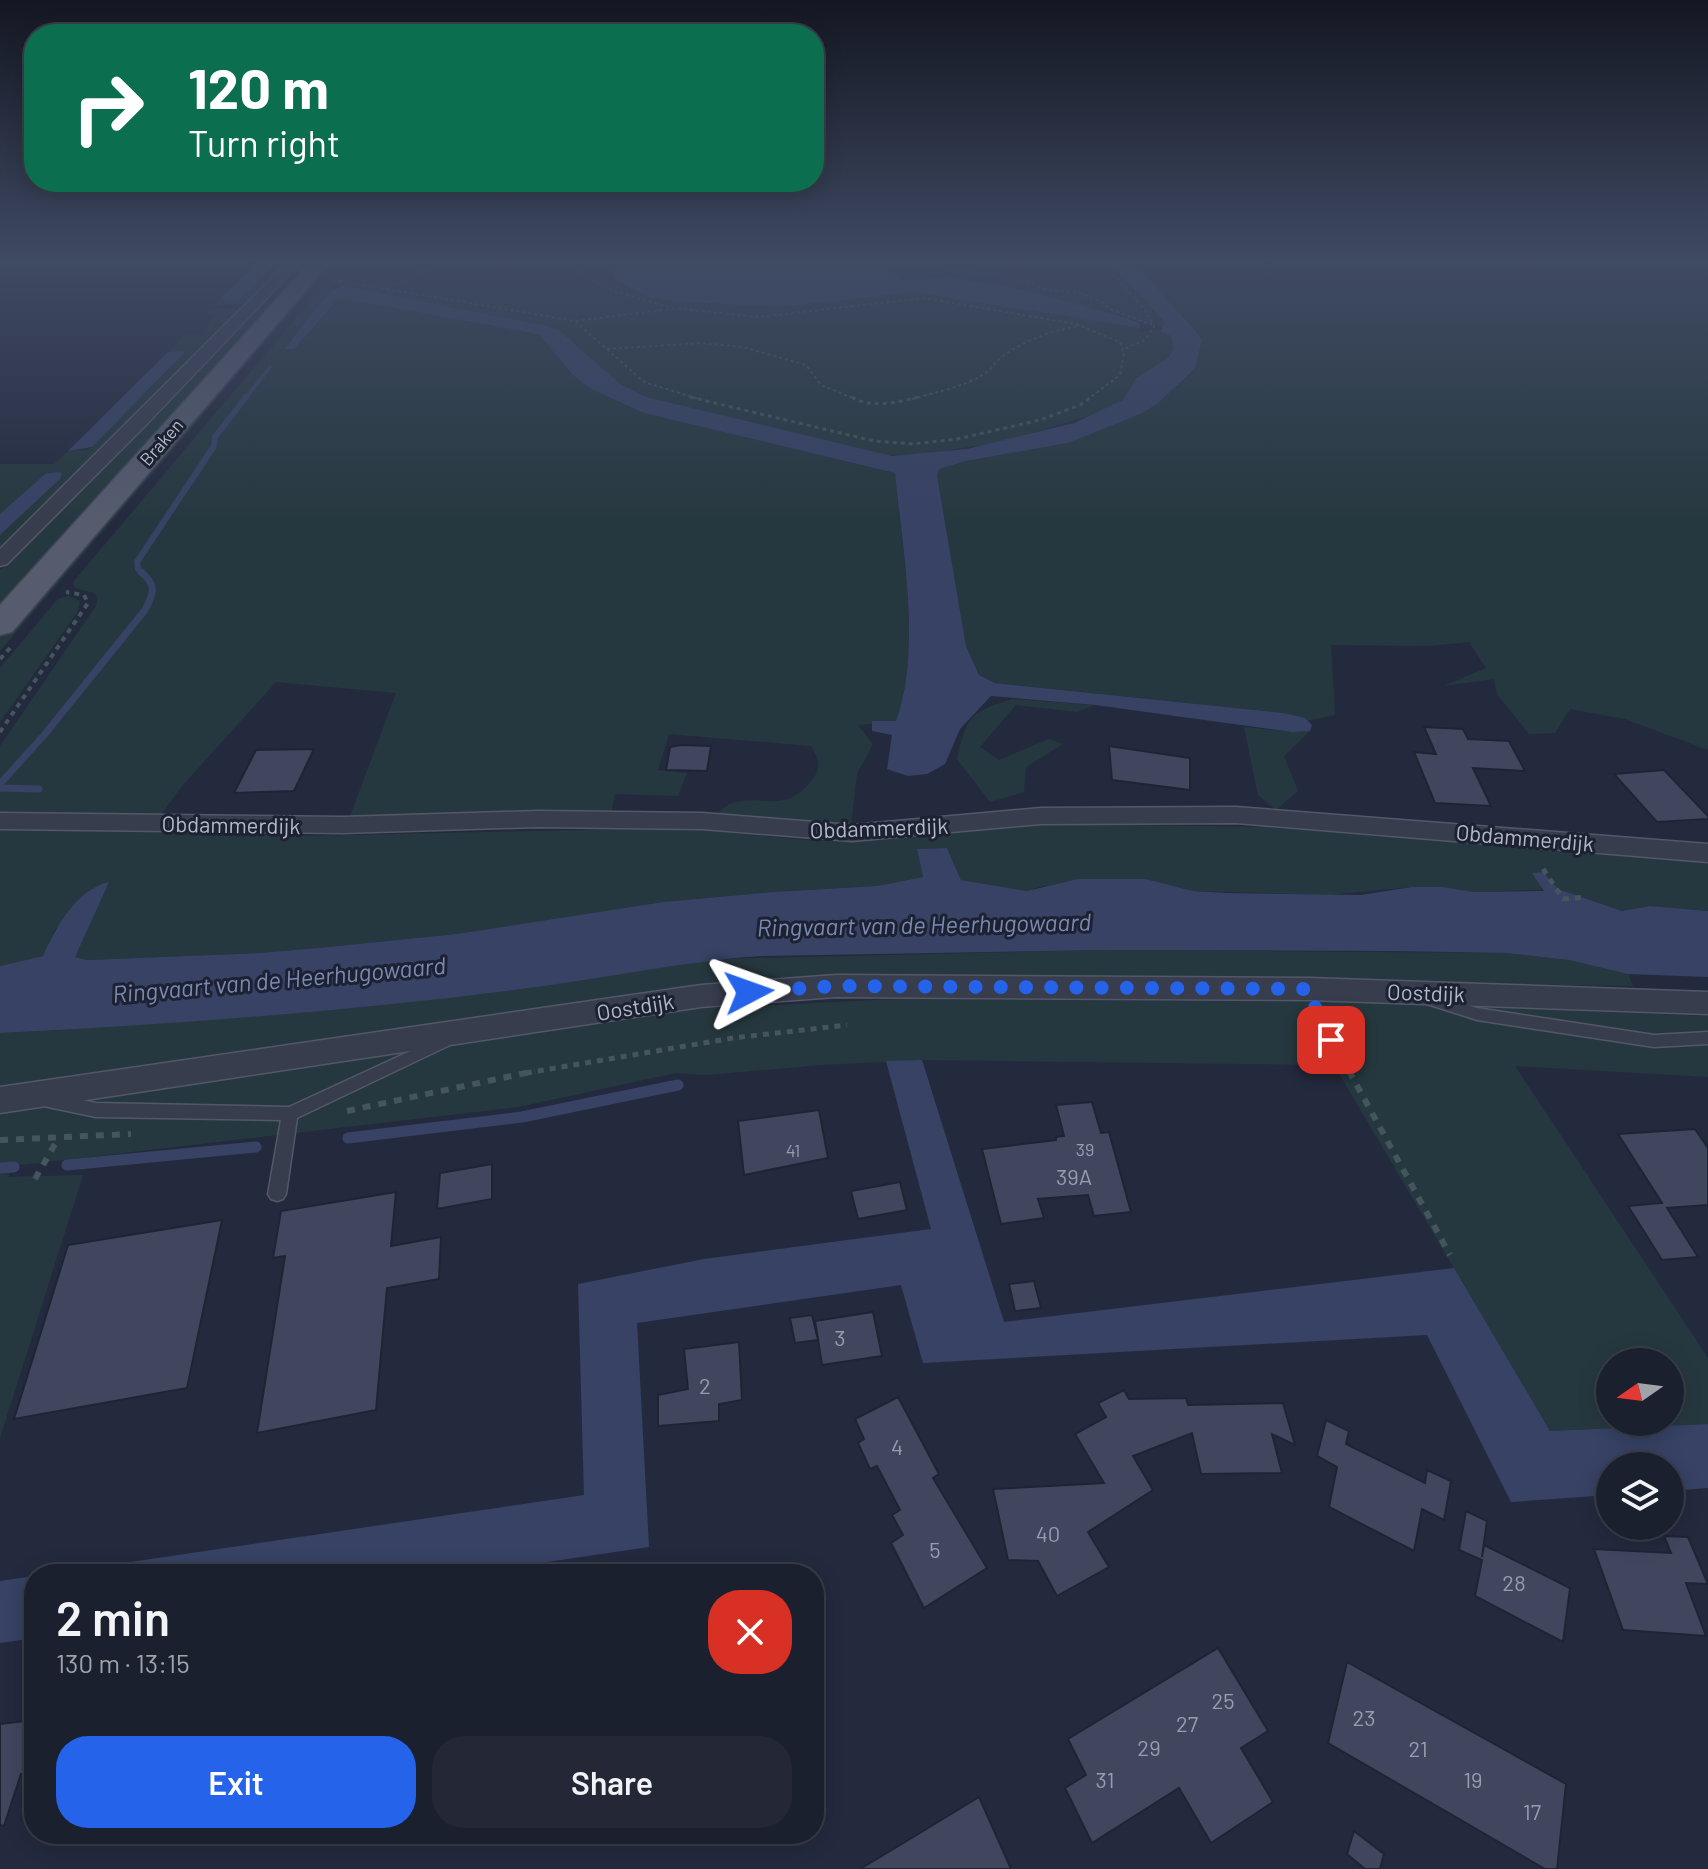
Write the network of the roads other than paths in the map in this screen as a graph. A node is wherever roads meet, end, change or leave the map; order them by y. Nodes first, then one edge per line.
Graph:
1 (212, 347) edge
2 (256, 347) edge
3 (0, 560) edge
4 (0, 625) edge
5 (0, 821) edge
6 (1708, 853) edge
7 (1401, 991) junction
8 (1708, 1003) edge
9 (461, 1033) junction
10 (1708, 1038) edge
11 (32, 1096) junction
12 (0, 1100) edge
13 (290, 1114) junction
14 (277, 1194) dead end

1 - 3 street, Braken
2 - 4 main road, Braken
5 - 6 street, Obdammerdijk
7 - 8 street, Oostdijk
7 - 9 street, Oostdijk
7 - 10 lane
9 - 11 street, Oostdijk
9 - 13 lane
11 - 12 street, Oostdijk
11 - 13 lane
13 - 14 lane

